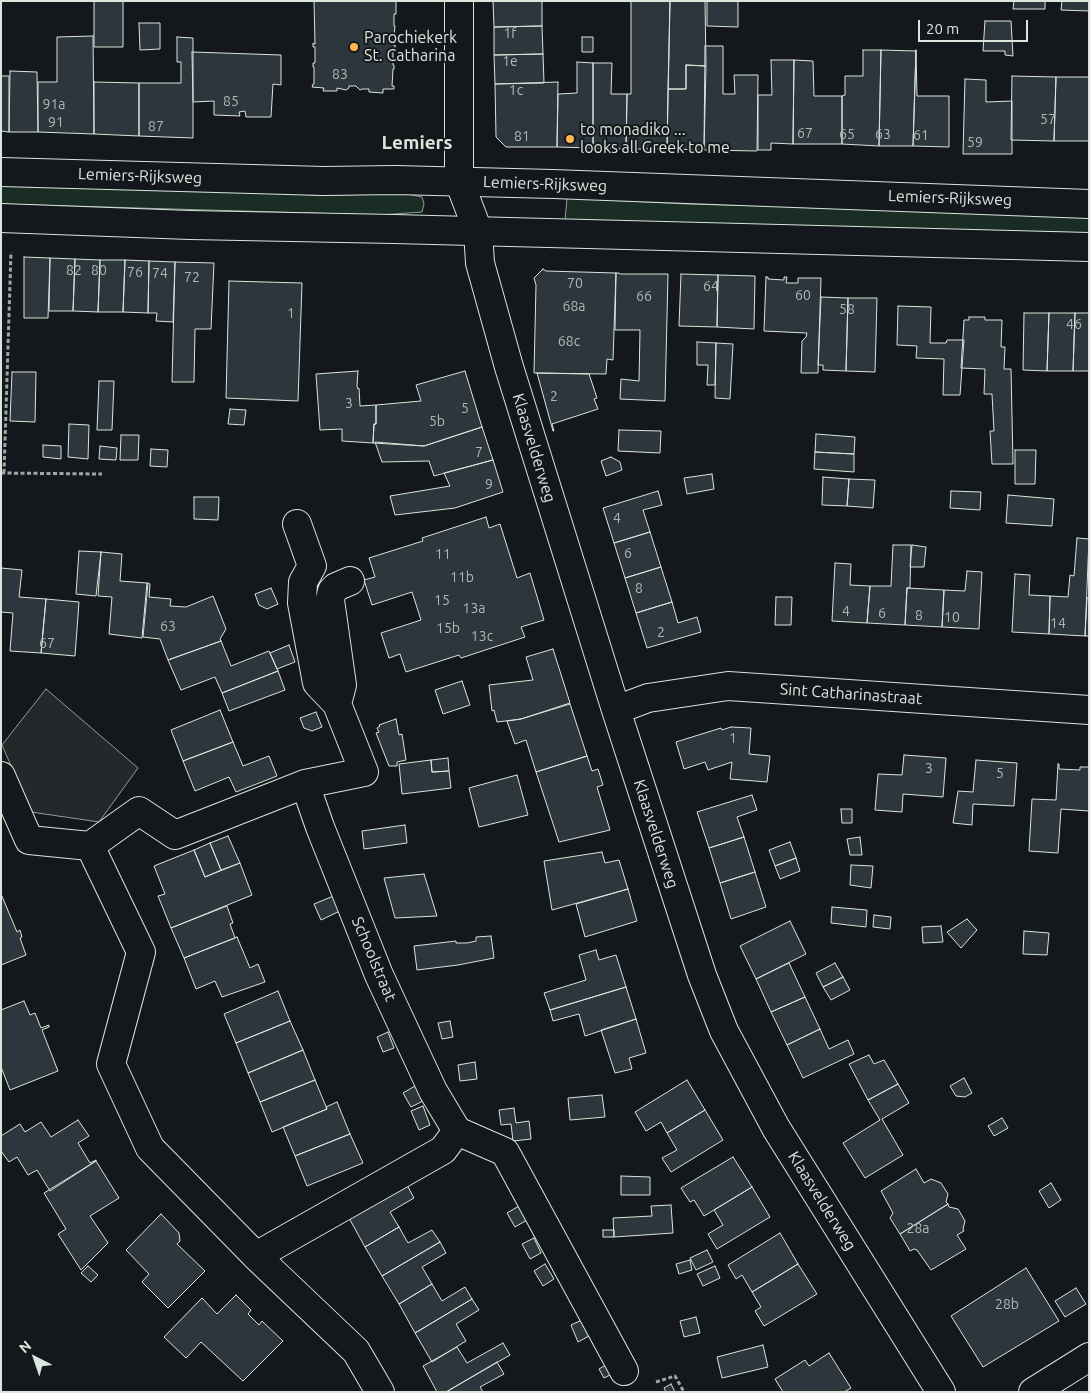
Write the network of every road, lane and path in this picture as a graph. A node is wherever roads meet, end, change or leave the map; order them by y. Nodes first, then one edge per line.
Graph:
1 (459, 1) edge
2 (1, 172) edge
3 (459, 181) junction
4 (1089, 204) edge
5 (1, 218) edge
6 (478, 231) junction
7 (1089, 248) edge
8 (11, 249) dead end
9 (2, 473) edge
10 (102, 474) dead end
11 (298, 524) dead end
12 (350, 581) dead end
13 (337, 704) junction
14 (616, 710) junction
15 (1089, 710) edge
16 (1, 776) edge
17 (305, 784) junction
18 (90, 846) junction
19 (457, 1131) junction
20 (256, 1256) junction
21 (1089, 1357) edge
22 (624, 1371) dead end
23 (380, 1392) edge
24 (941, 1392) edge
25 (1032, 1392) edge

1 - 3 street
2 - 3 street, Lemiers-Rijksweg
3 - 4 street, Lemiers-Rijksweg
3 - 6 street, Klaasvelderweg
5 - 6 street
6 - 7 street
6 - 14 street, Klaasvelderweg
8 - 9 path
9 - 10 path
11 - 13 street
12 - 13 street
13 - 17 street
14 - 15 street, Sint Catharinastraat
14 - 24 street, Klaasvelderweg
16 - 18 street
17 - 18 street
17 - 19 street, Schoolstraat
18 - 20 street
19 - 20 street
19 - 22 street
20 - 23 street
21 - 25 street

